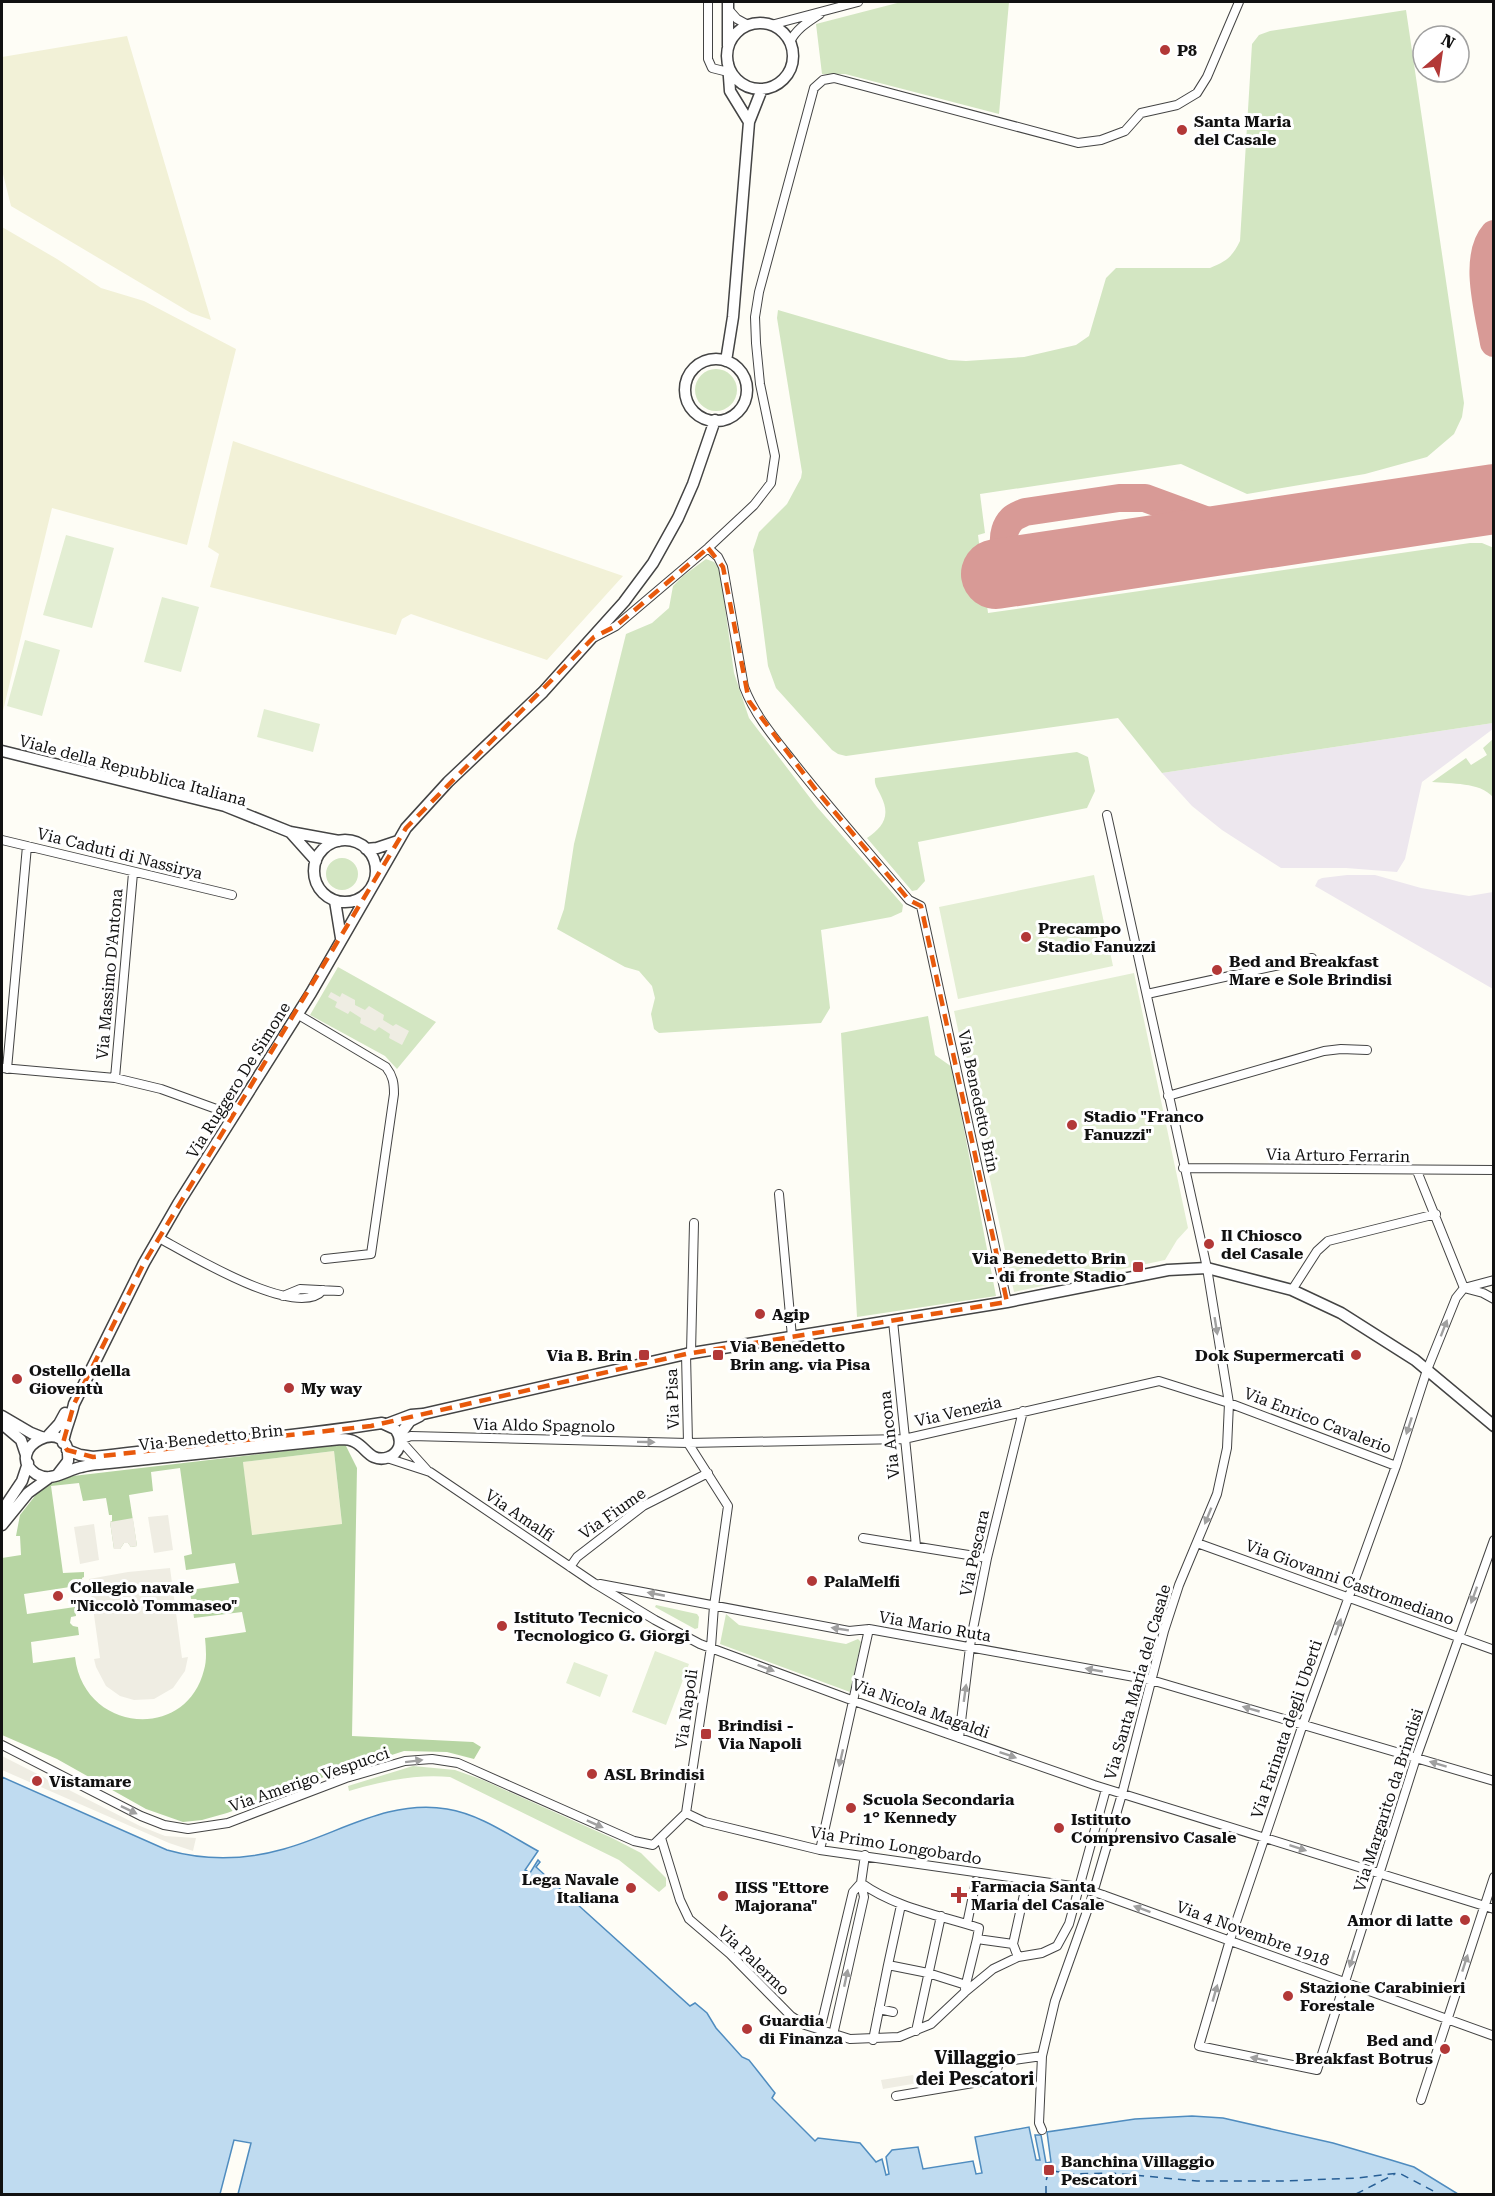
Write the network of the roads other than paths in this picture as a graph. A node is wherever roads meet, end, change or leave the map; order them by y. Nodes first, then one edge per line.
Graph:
1 (708, 2) edge
2 (858, 2) edge
3 (1239, 2) edge
4 (729, 6) edge
5 (825, 10) junction
6 (748, 25) junction
7 (771, 25) junction
8 (790, 42) junction
9 (728, 48) junction
10 (728, 67) junction
11 (762, 89) junction
12 (749, 122) junction
13 (726, 361) junction
14 (715, 420) junction
15 (708, 548) junction
16 (594, 637) junction
17 (2, 751) edge
18 (1107, 815) dead end
19 (290, 832) junction
20 (2, 840) edge
21 (339, 841) junction
22 (398, 841) junction
23 (27, 846) junction
24 (366, 849) junction
25 (316, 861) junction
26 (133, 873) junction
27 (373, 885) junction
28 (232, 895) dead end
29 (335, 901) junction
30 (341, 939) junction
31 (1312, 958) dead end
32 (1147, 994) junction
33 (297, 1014) junction
34 (1367, 1050) dead end
35 (4, 1069) edge
36 (116, 1078) junction
37 (1168, 1096) junction
38 (233, 1115) junction
39 (1183, 1168) junction
40 (1494, 1170) edge
41 (1417, 1171) junction
42 (779, 1194) dead end
43 (1436, 1214) junction
44 (694, 1223) dead end
45 (159, 1238) junction
46 (325, 1259) dead end
47 (1207, 1268) junction
48 (1494, 1280) edge
49 (1464, 1288) junction
50 (1292, 1290) junction
51 (339, 1292) dead end
52 (1494, 1299) edge
53 (1007, 1302) junction
54 (892, 1321) junction
55 (792, 1337) junction
56 (688, 1354) junction
57 (1427, 1370) junction
58 (1229, 1403) junction
59 (74, 1404) junction
60 (1023, 1411) junction
61 (423, 1414) junction
62 (2, 1416) edge
63 (2, 1424) edge
64 (387, 1424) junction
65 (372, 1426) junction
66 (1494, 1426) edge
67 (45, 1436) junction
68 (419, 1437) junction
69 (399, 1438) junction
70 (904, 1439) junction
71 (688, 1443) junction
72 (65, 1447) junction
73 (365, 1448) junction
74 (414, 1455) junction
75 (387, 1458) junction
76 (27, 1460) junction
77 (1396, 1466) junction
78 (430, 1472) junction
79 (708, 1473) junction
80 (54, 1476) junction
81 (2, 1511) edge
82 (2, 1525) edge
83 (863, 1538) dead end
84 (1494, 1540) edge
85 (1197, 1543) junction
86 (916, 1546) junction
87 (987, 1558) junction
88 (570, 1567) junction
89 (594, 1583) junction
90 (1349, 1597) junction
91 (714, 1606) junction
92 (869, 1629) junction
93 (1458, 1637) junction
94 (711, 1647) junction
95 (971, 1647) junction
96 (1494, 1650) edge
97 (1151, 1680) junction
98 (854, 1701) junction
99 (1303, 1724) junction
100 (959, 1738) junction
101 (2, 1745) edge
102 (1416, 1758) junction
103 (1494, 1781) edge
104 (1106, 1789) junction
105 (1122, 1794) junction
106 (686, 1813) junction
107 (1264, 1837) junction
108 (661, 1838) junction
109 (820, 1850) junction
110 (865, 1855) junction
111 (1378, 1874) junction
112 (1494, 1877) edge
113 (976, 1881) dead end
114 (861, 1883) junction
115 (1079, 1887) junction
116 (1025, 1890) dead end
117 (1103, 1895) joint
118 (901, 1905) junction
119 (1484, 1905) junction
120 (1494, 1909) edge
121 (941, 1916) junction
122 (967, 1924) junction
123 (977, 1939) junction
124 (1230, 1940) junction
125 (1013, 1944) junction
126 (1018, 1958) junction
127 (888, 1965) junction
128 (928, 1972) junction
129 (1345, 1983) junction
130 (965, 1988) junction
131 (879, 2009) junction
132 (893, 2012) dead end
133 (1446, 2019) junction
134 (820, 2030) junction
135 (916, 2031) junction
136 (833, 2035) junction
137 (1494, 2036) edge
138 (873, 2040) junction
139 (1042, 2056) junction
140 (896, 2096) dead end
141 (1421, 2100) dead end
142 (1042, 2130) dead end

1 - 10 street
2 - 5 street
3 - 15 street
4 - 6 street
4 - 9 street
5 - 7 street
5 - 8 street
6 - 7 street
6 - 9 street
7 - 8 street
8 - 11 street
9 - 10 street
10 - 11 street
10 - 12 street
11 - 12 street
12 - 13 street
13 - 14 street
13 - 14 street
14 - 16 street, Via Ruggero De Simone
15 - 16 street
15 - 53 street, Via Benedetto Brin
16 - 22 street, Via Ruggero De Simone
17 - 19 street, Viale della Repubblica Italiana
18 - 32 street, Via Santa Maria del Casale
19 - 21 street, Viale della Repubblica Italiana
19 - 25 street, Viale della Repubblica Italiana
20 - 23 street, Via Caduti di Nassirya
21 - 24 street
21 - 25 street
22 - 24 street
22 - 27 street, Via Ruggero De Simone
23 - 26 street, Via Caduti di Nassirya
23 - 35 street, Via Massimo D'Antona
24 - 27 street
25 - 29 street
26 - 28 street, Via Caduti di Nassirya
26 - 36 street, Via Massimo D'Antona
27 - 29 street, Via Ruggero De Simone
27 - 30 street, Via Ruggero De Simone
29 - 30 street
30 - 33 street, Via Ruggero De Simone
31 - 32 street
32 - 37 street, Via Santa Maria del Casale
33 - 38 street, Via Ruggero De Simone
33 - 46 street
34 - 37 street
35 - 36 street, Via Massimo D'Antona
36 - 38 street, Via Massimo D'Antona
37 - 39 street, Via Santa Maria del Casale
38 - 45 street, Via Ruggero De Simone
39 - 41 street, Via Arturo Ferrarin
39 - 47 street, Via Santa Maria del Casale
40 - 41 street, Via Arturo Ferrarin
41 - 43 street
42 - 55 street
43 - 49 street
43 - 50 street
44 - 56 street
45 - 51 street
45 - 59 street, Via Ruggero De Simone
47 - 50 street, Via Benedetto Brin
47 - 53 street, Via Benedetto Brin
47 -> 58 street, Via Santa Maria del Casale
48 - 49 street
49 - 52 street
57 -> 49 street
50 - 57 street, Via Benedetto Brin
53 - 54 street, Via Benedetto Brin
54 - 55 street, Via Benedetto Brin
54 - 70 street, Via Ancona
55 - 56 street, Via Benedetto Brin
56 - 61 street, Via Benedetto Brin
56 - 71 street, Via Pisa
57 - 66 street, Via Benedetto Brin
57 -> 77 street
58 - 60 street, Via Venezia
58 - 77 street, Via Enrico Cavalerio
58 -> 85 street, Via Santa Maria del Casale
59 - 67 street, Via Ruggero De Simone
59 - 72 street, Via Ruggero De Simone
60 - 70 street, Via Venezia
60 - 87 street, Via Pescara
61 - 64 street, Via Benedetto Brin
61 - 69 street, Via Benedetto Brin
62 - 67 street
63 - 76 street
64 - 65 street, Via Benedetto Brin
64 - 69 street
65 - 72 street, Via Benedetto Brin
65 - 73 street
67 - 72 street
67 - 76 street
68 - 69 street, Via Aldo Spagnolo
68 -> 71 street, Via Aldo Spagnolo
68 - 74 street
69 - 74 street, Via Amalfi
69 - 75 street, Via Benedetto Brin
70 - 71 street, Via Venezia
70 - 86 street, Via Ancona
71 - 79 street, Via Napoli
72 - 80 street
73 - 75 street, Via Benedetto Brin
73 - 80 street, Via Benedetto Brin
74 - 78 street, Via Amalfi
75 - 78 street, Via Amalfi
76 - 80 street
76 - 81 street
77 - 90 street
78 - 88 street, Via Amalfi
79 - 88 street, Via Fiume
79 - 91 street, Via Napoli
80 - 82 street
83 - 86 street
84 -> 93 street, Via Margarito da Brindisi
85 - 90 street, Via Giovanni Castromediano
85 - 97 street, Via Santa Maria del Casale
86 - 87 street
87 - 95 street, Via Pescara
88 - 89 street, Via Amalfi
91 -> 89 street, Via Amalfi
89 - 94 street, Via Amalfi
90 - 93 street, Via Giovanni Castromediano
99 -> 90 street, Via Farinata degli Uberti
92 -> 91 street, Via Mario Ruta
91 - 94 street, Via Napoli
92 - 95 street, Via Mario Ruta
92 - 98 street
93 - 96 street, Via Giovanni Castromediano
93 - 102 street, Via Margarito da Brindisi
94 -> 98 street, Via Nicola Magaldi
94 - 106 street, Via Napoli
97 -> 95 street, Via Mario Ruta
100 -> 95 street, Via Pescara
99 -> 97 street, Via Mario Ruta
97 - 105 street, Via Santa Maria del Casale
98 - 100 street, Via Nicola Magaldi
98 -> 109 street
99 - 102 street, Via Mario Ruta
99 - 107 street, Via Farinata degli Uberti
100 -> 104 street, Via Nicola Magaldi
101 -> 108 street, Via Amerigo Vespucci
103 -> 102 street, Via Mario Ruta
102 - 111 street, Via Margarito da Brindisi
104 - 105 street, Via Nicola Magaldi
104 - 115 street, Via Palermo
105 - 107 street, Via Nicola Magaldi
105 - 139 street, Via Santa Maria del Casale
106 - 108 street
106 - 109 street, Via Primo Longobardo
107 -> 111 street, Via Nicola Magaldi
107 - 124 street, Via Farinata degli Uberti
108 - 134 street, Via Palermo
109 - 110 street, Via Primo Longobardo
110 - 114 street
110 - 115 street, Via Primo Longobardo
111 - 119 street, Via Nicola Magaldi
111 -> 129 street, Via Margarito da Brindisi
112 - 119 street
113 - 122 street
114 - 118 street
114 - 134 street
136 -> 114 street
115 - 117 street, Via Primo Longobardo, bridge
115 - 126 street, Via Palermo
116 - 125 street
124 -> 117 street, Via 4 Novembre 1918
118 - 121 street
118 - 127 street
119 - 120 street, Via Nicola Magaldi
133 -> 119 street
121 - 122 street
121 - 128 street
122 - 123 street
123 - 125 street
123 - 130 street
124 - 129 street, Via 4 Novembre 1918
129 -> 124 street, Via Margarito da Brindisi
125 - 126 street
126 - 130 street, Via Palermo
127 - 128 street
127 - 131 street
128 - 130 street
128 - 135 street
129 - 133 street, Via 4 Novembre 1918
130 - 135 street, Via Palermo
131 - 132 street
131 - 138 street
133 - 137 street, Via 4 Novembre 1918
133 - 141 street
134 - 136 street, Via Palermo
135 - 138 street, Via Palermo
136 - 138 street, Via Palermo
139 - 140 street
139 - 142 street, Via Santa Maria del Casale

